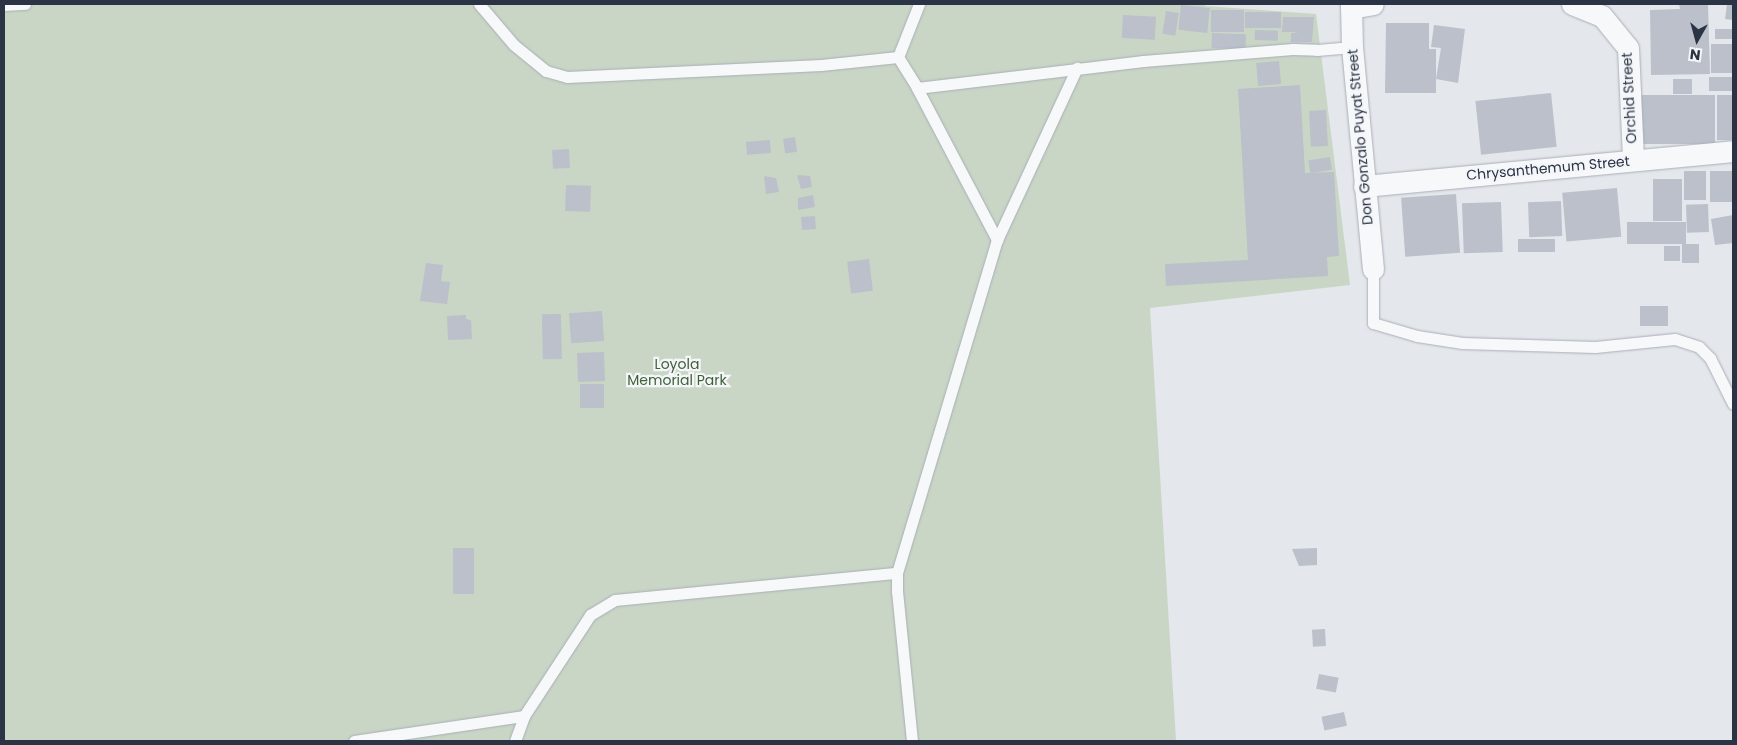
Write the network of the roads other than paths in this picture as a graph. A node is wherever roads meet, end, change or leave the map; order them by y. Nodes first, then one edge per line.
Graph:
1 (25, 4) edge
2 (479, 4) edge
3 (919, 4) edge
4 (1373, 4) edge
5 (1572, 4) edge
6 (4, 5) edge
7 (1351, 6) edge
8 (1352, 48) junction
9 (898, 57) junction
10 (1077, 68) junction
11 (917, 88) junction
12 (1733, 151) edge
13 (1633, 160) junction
14 (1364, 186) junction
15 (997, 240) junction
16 (1373, 269) joint
17 (1733, 404) edge
18 (897, 573) junction
19 (524, 716) junction
20 (354, 741) edge
21 (515, 741) edge
22 (912, 741) edge

1 - 6 lane
2 - 9 lane
3 - 9 lane
4 - 7 street
5 - 13 street, Orchid Street
7 - 8 street, Don Gonzalo Puyat Street
8 - 10 lane
8 - 14 street, Don Gonzalo Puyat Street
9 - 11 lane
10 - 11 lane
10 - 15 lane
11 - 15 lane
12 - 13 street, Chrysanthemum Street
13 - 14 street, Chrysanthemum Street
14 - 16 street, Don Gonzalo Puyat Street
15 - 18 lane
16 - 17 lane
18 - 19 lane
18 - 22 lane
19 - 20 lane
19 - 21 lane

